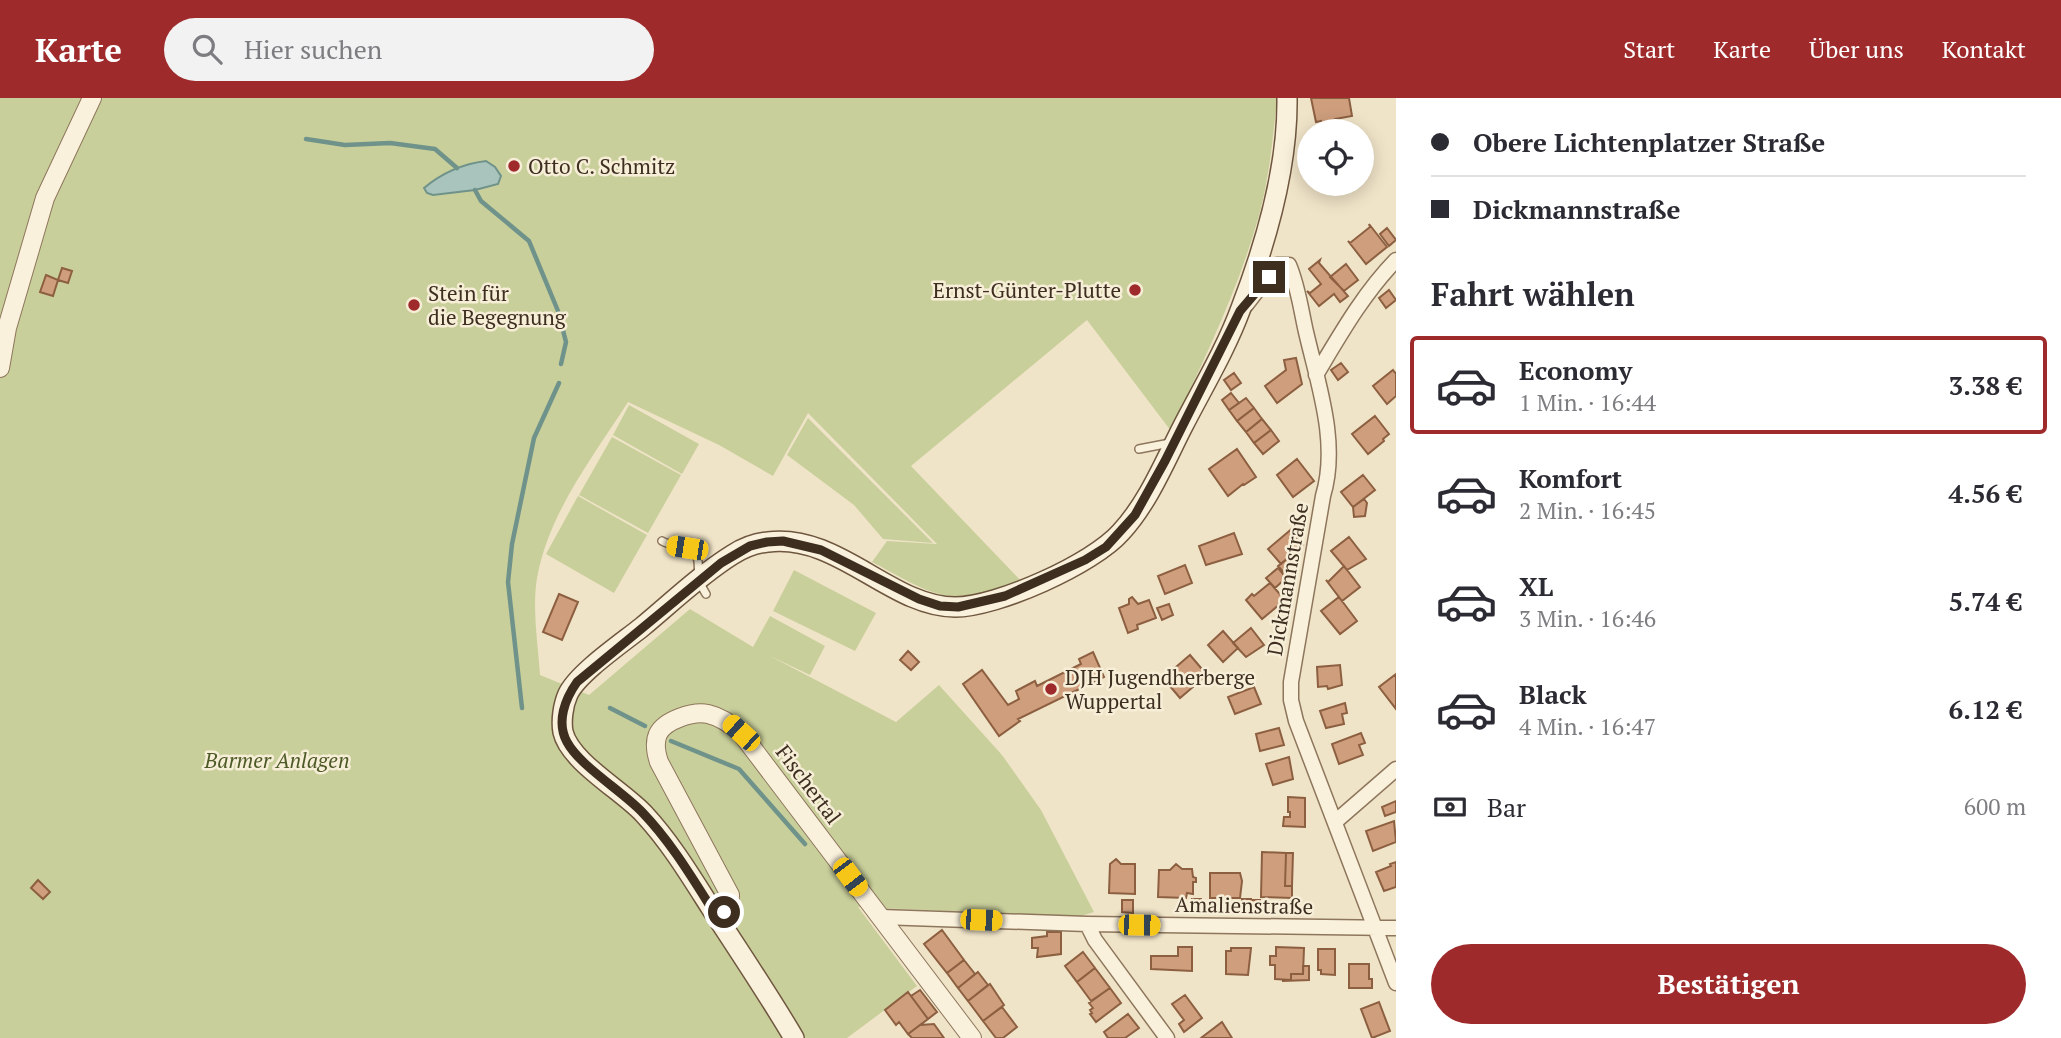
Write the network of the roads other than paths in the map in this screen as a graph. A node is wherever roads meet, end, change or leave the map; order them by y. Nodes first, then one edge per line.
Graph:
1 (92, 98) edge
2 (1289, 102) edge
3 (1396, 260) edge
4 (1240, 311) junction
5 (0, 368) edge
6 (1316, 375) junction
7 (1175, 443) junction
8 (1139, 449) dead end
9 (662, 541) dead end
10 (702, 587) junction
11 (1396, 769) edge
12 (1335, 822) junction
13 (717, 917) junction
14 (881, 917) junction
15 (1087, 924) junction
16 (1375, 928) junction
17 (1396, 928) edge
18 (1396, 983) edge
19 (794, 1038) edge
20 (972, 1038) edge
21 (1167, 1038) edge

1 - 5 street
2 - 4 main road
3 - 6 street
4 - 6 street, Dickmannstraße
4 - 7 main road
6 - 12 street, Dickmannstraße
7 - 8 lane
7 - 10 main road
9 - 10 lane
10 - 13 main road
11 - 12 street
12 - 16 street, Dickmannstraße
13 - 14 street, Fischertal
13 - 19 main road
14 - 15 street, Amalienstraße
14 - 20 street, Fischertal
15 - 16 street, Amalienstraße
15 - 21 street
16 - 17 street, Amalienstraße
16 - 18 street, Dickmannstraße

